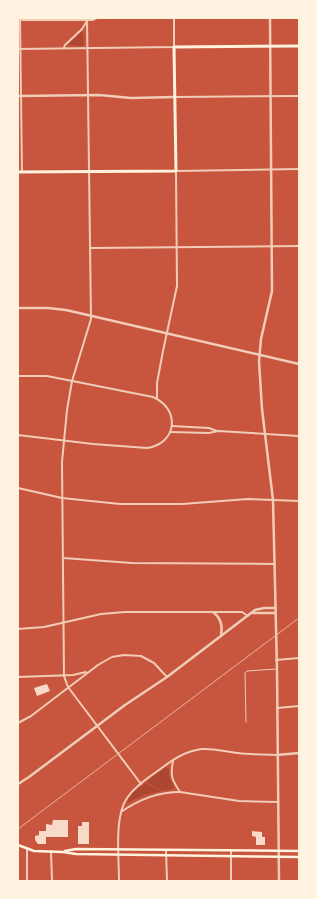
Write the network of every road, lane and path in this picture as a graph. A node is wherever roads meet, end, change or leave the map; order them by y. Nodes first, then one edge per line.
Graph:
1 (97, 18) edge
2 (174, 18) edge
3 (270, 18) edge
4 (19, 19) edge
5 (87, 19) edge
6 (270, 46) junction
7 (299, 46) edge
8 (174, 47) junction
9 (19, 48) edge
10 (64, 48) junction
11 (88, 48) junction
12 (88, 95) junction
13 (19, 96) edge
14 (299, 96) edge
15 (270, 97) junction
16 (175, 98) junction
17 (299, 169) edge
18 (176, 170) junction
19 (271, 170) junction
20 (89, 171) junction
21 (20, 172) edge
22 (272, 246) junction
23 (299, 246) edge
24 (176, 247) junction
25 (90, 248) junction
26 (18, 308) edge
27 (91, 316) junction
28 (166, 333) junction
29 (260, 355) junction
30 (299, 364) edge
31 (18, 376) edge
32 (72, 381) junction
33 (157, 398) junction
34 (172, 426) junction
35 (218, 431) junction
36 (170, 432) junction
37 (265, 433) junction
38 (18, 435) edge
39 (299, 436) edge
40 (63, 441) junction
41 (18, 488) edge
42 (62, 498) junction
43 (273, 500) junction
44 (299, 501) edge
45 (63, 558) junction
46 (274, 564) junction
47 (275, 608) junction
48 (213, 612) junction
49 (275, 612) junction
50 (249, 615) junction
51 (64, 624) junction
52 (18, 629) edge
53 (221, 635) junction
54 (299, 658) edge
55 (276, 660) junction
56 (276, 669) junction
57 (89, 672) junction
58 (64, 676) junction
59 (18, 677) edge
60 (167, 677) junction
61 (68, 687) junction
62 (299, 706) edge
63 (277, 708) junction
64 (246, 722) dead end
65 (18, 723) edge
66 (97, 726) junction
67 (299, 753) edge
68 (277, 755) junction
69 (173, 760) junction
70 (18, 784) edge
71 (141, 784) junction
72 (180, 792) junction
73 (278, 802) junction
74 (120, 813) junction
75 (18, 844) edge
76 (27, 849) junction
77 (118, 849) junction
78 (166, 850) junction
79 (231, 851) junction
80 (279, 851) junction
81 (299, 851) edge
82 (51, 852) junction
83 (63, 852) junction
84 (118, 855) junction
85 (166, 855) junction
86 (231, 856) junction
87 (279, 856) junction
88 (299, 857) edge
89 (26, 881) edge
90 (52, 881) edge
91 (119, 881) edge
92 (167, 881) edge
93 (231, 881) edge
94 (279, 881) edge

1 - 5 street
2 - 8 street
3 - 6 street
4 - 5 street
4 - 9 street
5 - 10 street
5 - 11 street
6 - 7 main road
6 - 8 main road
6 - 15 street
8 - 11 street
8 - 16 main road
9 - 10 street
9 - 13 street
10 - 11 street
11 - 12 street
12 - 13 street
12 - 16 street
12 - 20 street
13 - 21 street
14 - 15 street
15 - 16 street
15 - 19 street
16 - 18 main road
17 - 19 street
18 - 19 street
18 - 20 main road
18 - 24 street
19 - 22 street
20 - 21 main road
20 - 25 street
22 - 23 street
22 - 24 street
22 - 29 street
24 - 25 street
24 - 28 street
25 - 27 street
26 - 27 street
27 - 28 street
27 - 32 street
28 - 29 street
28 - 33 street
29 - 30 street
29 - 37 street
31 - 32 street
32 - 33 street
32 - 40 street
33 - 34 street
34 - 35 street
34 - 36 street
35 - 36 street
35 - 37 street
36 - 40 street
37 - 39 street
37 - 43 street
38 - 40 street
40 - 42 street
41 - 42 street
42 - 43 street
42 - 45 street
43 - 44 street
43 - 46 street
45 - 46 street
45 - 51 street
46 - 47 street
47 - 49 street
47 - 50 street
48 - 50 street
48 - 51 street
48 - 53 street
49 - 50 street
49 - 55 street
50 - 53 street
51 - 52 street
51 - 58 street
53 - 60 street
54 - 55 street
55 - 56 street
56 - 63 street
56 - 64 lane
57 - 58 street
57 - 60 street
57 - 61 street
58 - 59 street
58 - 61 street
60 - 66 street
61 - 65 street
61 - 66 street
62 - 63 street
63 - 68 street
66 - 70 street
66 - 71 street
67 - 68 street
68 - 69 street
68 - 73 street
69 - 71 street
69 - 72 street
71 - 74 street
72 - 73 street
72 - 74 street
73 - 80 street
74 - 77 street
75 - 76 main road
76 - 82 main road
76 - 89 street
77 - 78 main road
77 - 83 main road
77 - 84 street
78 - 79 main road
78 - 85 street
79 - 80 main road
79 - 86 street
80 - 81 main road
80 - 87 street
82 - 83 main road
82 - 90 street
83 - 84 main road
84 - 85 main road
84 - 91 street
85 - 86 main road
85 - 92 street
86 - 87 main road
86 - 93 street
87 - 88 main road
87 - 94 street

